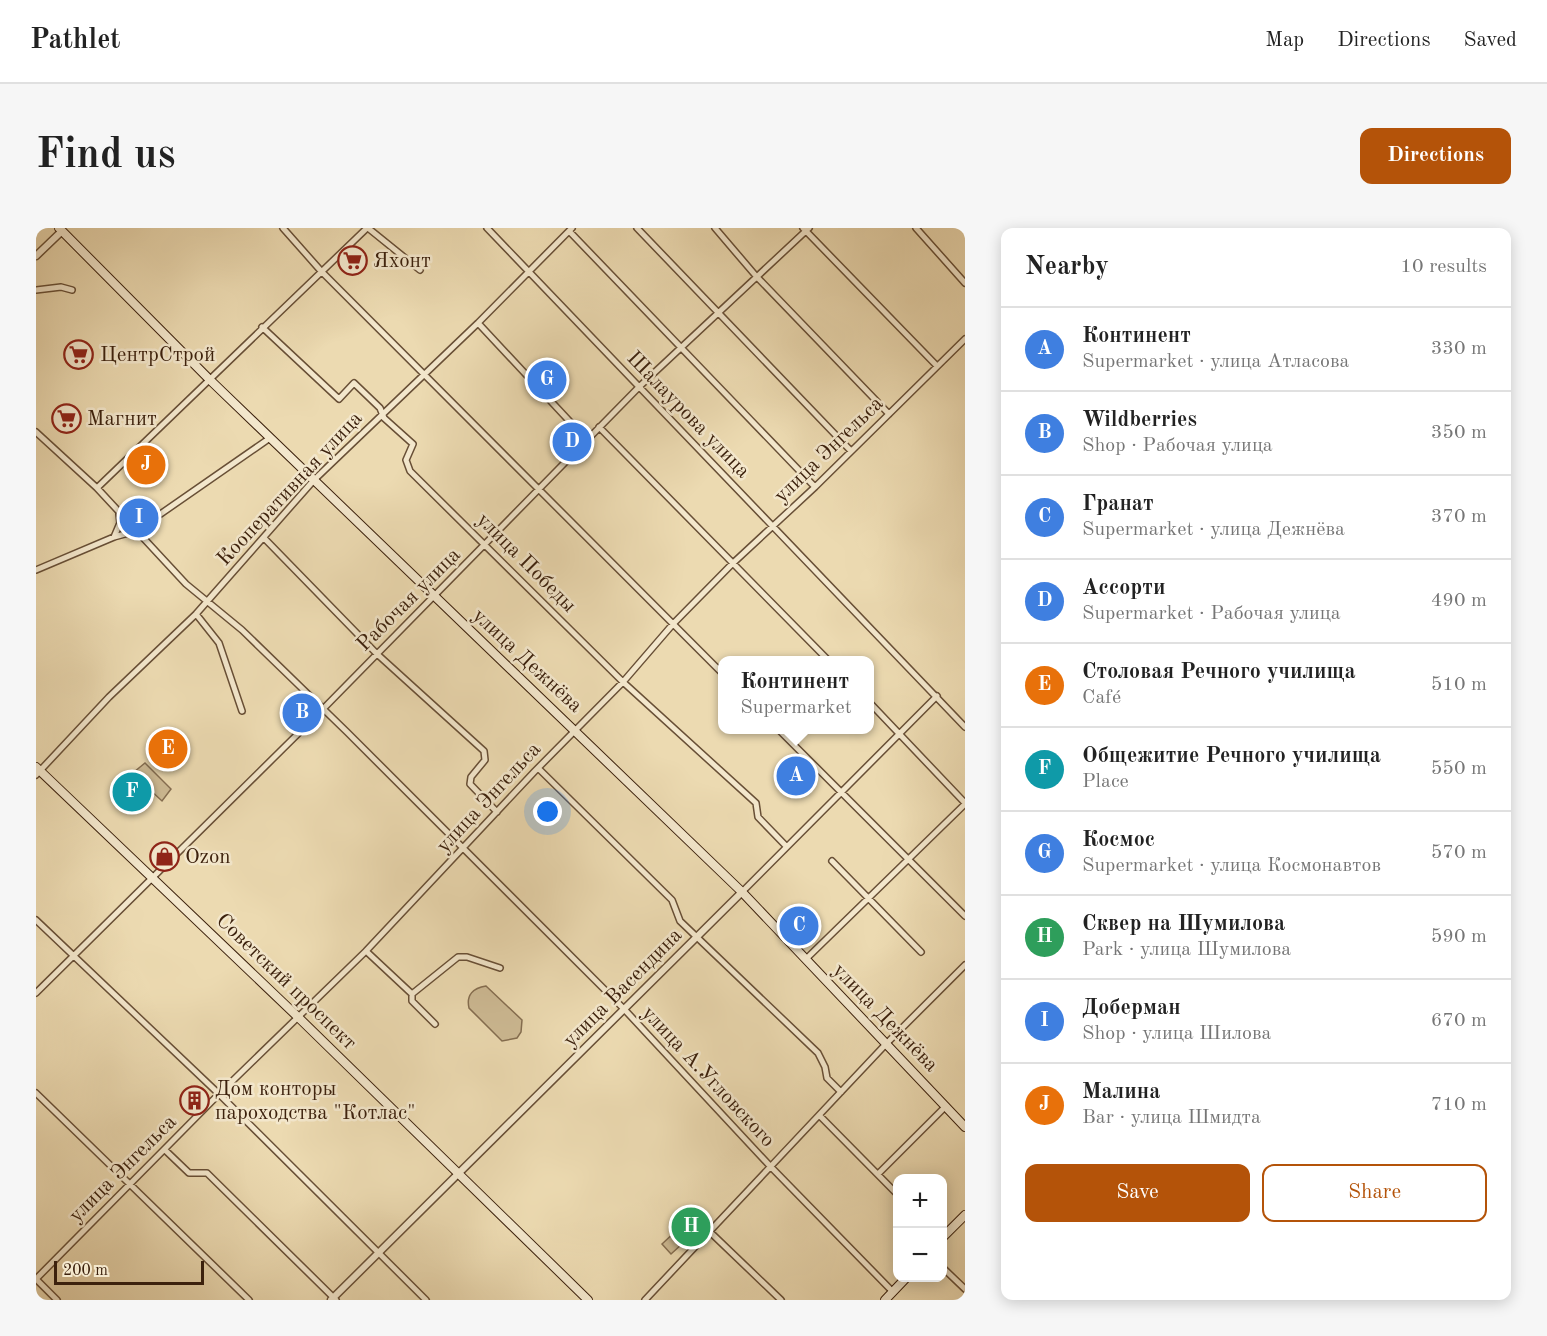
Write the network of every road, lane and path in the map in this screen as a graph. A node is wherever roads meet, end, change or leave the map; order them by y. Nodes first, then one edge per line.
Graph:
1 (283, 228) edge
2 (367, 228) edge
3 (487, 228) edge
4 (637, 228) edge
5 (715, 228) edge
6 (916, 228) edge
7 (60, 229) edge
8 (806, 229) edge
9 (571, 230) edge
10 (36, 256) edge
11 (420, 270) dead end
12 (321, 272) junction
13 (529, 272) junction
14 (756, 276) junction
15 (965, 283) edge
16 (36, 290) edge
17 (72, 290) dead end
18 (717, 314) junction
19 (478, 323) junction
20 (262, 327) junction
21 (965, 339) edge
22 (680, 349) junction
23 (937, 366) junction
24 (424, 374) junction
25 (209, 379) junction
26 (640, 386) junction
27 (383, 413) junction
28 (889, 414) junction
29 (599, 427) junction
30 (36, 432) edge
31 (270, 438) junction
32 (587, 440) junction
33 (851, 451) junction
34 (314, 480) junction
35 (815, 487) junction
36 (97, 488) junction
37 (539, 489) junction
38 (119, 514) junction
39 (773, 524) junction
40 (136, 531) junction
41 (114, 537) junction
42 (264, 538) junction
43 (486, 544) junction
44 (732, 564) junction
45 (36, 570) edge
46 (434, 597) junction
47 (206, 601) junction
48 (196, 614) junction
49 (673, 624) junction
50 (376, 654) junction
51 (824, 656) edge
52 (718, 668) edge
53 (623, 682) junction
54 (937, 696) junction
55 (874, 707) edge
56 (324, 709) junction
57 (242, 711) dead end
58 (965, 727) edge
59 (576, 729) junction
60 (899, 732) junction
61 (784, 734) edge
62 (538, 768) junction
63 (37, 771) edge
64 (841, 791) junction
65 (965, 803) edge
66 (497, 812) junction
67 (786, 846) junction
68 (463, 848) junction
69 (910, 858) junction
70 (832, 861) dead end
71 (152, 876) junction
72 (742, 891) junction
73 (869, 899) junction
74 (965, 916) edge
75 (36, 920) edge
76 (696, 937) junction
77 (366, 951) junction
78 (921, 952) dead end
79 (72, 956) junction
80 (806, 959) junction
81 (965, 965) edge
82 (501, 968) dead end
83 (36, 993) edge
84 (412, 994) junction
85 (624, 1009) junction
86 (299, 1018) junction
87 (435, 1024) dead end
88 (886, 1044) junction
89 (841, 1092) junction
90 (36, 1093) edge
91 (219, 1094) junction
92 (946, 1106) junction
93 (819, 1116) junction
94 (965, 1127) edge
95 (165, 1150) junction
96 (770, 1166) junction
97 (457, 1173) junction
98 (878, 1174) junction
99 (129, 1184) junction
100 (893, 1190) edge
101 (965, 1215) edge
102 (709, 1231) junction
103 (947, 1233) edge
104 (379, 1252) junction
105 (947, 1272) edge
106 (36, 1279) edge
107 (902, 1282) edge
108 (965, 1289) edge
109 (893, 1292) junction
110 (334, 1299) edge
111 (57, 1300) edge
112 (249, 1300) edge
113 (426, 1300) edge
114 (588, 1300) edge
115 (645, 1300) edge
116 (781, 1300) edge
117 (885, 1300) edge

1 - 12 street
2 - 11 street
2 - 12 street
3 - 13 street, Шалаурова улица
4 - 18 street
5 - 14 street
6 - 15 street
7 - 10 street
7 - 25 main road, улица Дежнёва
8 - 14 street, Рабочая улица
8 - 23 street
9 - 13 street, Кооперативная улица
9 - 22 street
12 - 20 street
12 - 24 street
13 - 19 street, Кооперативная улица
13 - 26 street, Шалаурова улица
14 - 18 street, Рабочая улица
14 - 28 street
16 - 17 street
18 - 22 street, Рабочая улица
18 - 33 street
19 - 24 street, Кооперативная улица
19 - 32 street
20 - 25 street
20 - 27 street, улица Победы
21 - 23 street, улица Энгельса
22 - 26 street, Рабочая улица
22 - 35 street
23 - 28 street, улица Энгельса
24 - 27 street, Кооперативная улица
24 - 37 street
25 - 31 main road, улица Дежнёва
25 - 36 street
26 - 29 street, Рабочая улица
26 - 39 street, Шалаурова улица
27 - 34 street, Кооперативная улица
27 - 43 street, улица Победы
28 - 33 street, улица Энгельса
29 - 32 street, Рабочая улица
29 - 44 street
30 - 36 street, улица А.Угловского
31 - 34 main road, улица Дежнёва
31 - 40 street
32 - 37 street, Рабочая улица
33 - 35 street, улица Энгельса
34 - 42 street, Кооперативная улица
34 - 46 main road, улица Дежнёва
35 - 39 street, улица Энгельса
36 - 38 street, улица А.Угловского
37 - 43 street, Рабочая улица
37 - 49 street
38 - 40 street, улица А.Угловского
38 - 41 street
39 - 44 street, улица Энгельса
39 - 54 street, Шалаурова улица
40 - 41 street
40 - 47 street, улица А.Угловского
41 - 45 street
42 - 47 street, Кооперативная улица
42 - 50 street
43 - 46 street, Рабочая улица
43 - 53 street, улица Победы
44 - 49 street, улица Энгельса
44 - 51 street
46 - 50 street, Рабочая улица
46 - 59 main road, улица Дежнёва
47 - 48 street, Кооперативная улица
47 - 56 street, улица А.Угловского
48 - 57 street
48 - 63 street, Кооперативная улица
49 - 52 street
49 - 53 street, улица Энгельса
50 - 56 street, Рабочая улица
50 - 66 street
53 - 59 street, улица Энгельса
53 - 67 street, улица Победы
54 - 58 street, Шалаурова улица
54 - 60 street, улица Васендина
55 - 60 street
56 - 68 street, улица А.Угловского
56 - 71 street, Рабочая улица
59 - 62 street, улица Энгельса
59 - 72 main road, улица Дежнёва
60 - 64 street, улица Васендина
60 - 65 street
61 - 64 street
62 - 66 street, улица Энгельса
62 - 76 street
63 - 71 main road, Советский проспект
64 - 67 street, улица Васендина
64 - 69 street
65 - 69 street
66 - 68 street, улица Энгельса
67 - 72 street, улица Васендина
68 - 77 street, улица Энгельса
68 - 85 street, улица А.Угловского
69 - 73 street
69 - 74 street
70 - 73 street
71 - 79 street, Рабочая улица
71 - 86 main road, Советский проспект
72 - 76 street, улица Васендина
72 - 80 main road, улица Дежнёва
73 - 78 street
73 - 80 street
75 - 79 street
76 - 85 street, улица Васендина
76 - 89 street
77 - 84 street
77 - 86 street, улица Энгельса
79 - 83 street, Рабочая улица
79 - 91 street
80 - 88 main road, улица Дежнёва
81 - 88 street
82 - 84 street
84 - 87 street
85 - 96 street, улица А.Угловского
85 - 97 street, улица Васендина
86 - 91 street, улица Энгельса
86 - 97 main road, Советский проспект
88 - 89 street
88 - 92 main road, улица Дежнёва
89 - 93 street
90 - 99 street
91 - 95 street, улица Энгельса
91 - 104 street
92 - 94 main road, улица Дежнёва
92 - 98 street
93 - 96 street
93 - 98 street
95 - 99 street, улица Энгельса
95 - 110 street
96 - 102 street
96 - 109 street, улица А.Угловского
97 - 104 street, улица Васендина
97 - 114 main road, Советский проспект
98 - 100 street
99 - 106 street, улица Энгельса
99 - 112 street
101 - 103 main road
102 - 115 street
102 - 116 street
104 - 110 street, улица Васендина
104 - 113 street
105 - 108 street
106 - 111 street
107 - 109 main road
109 - 117 main road

